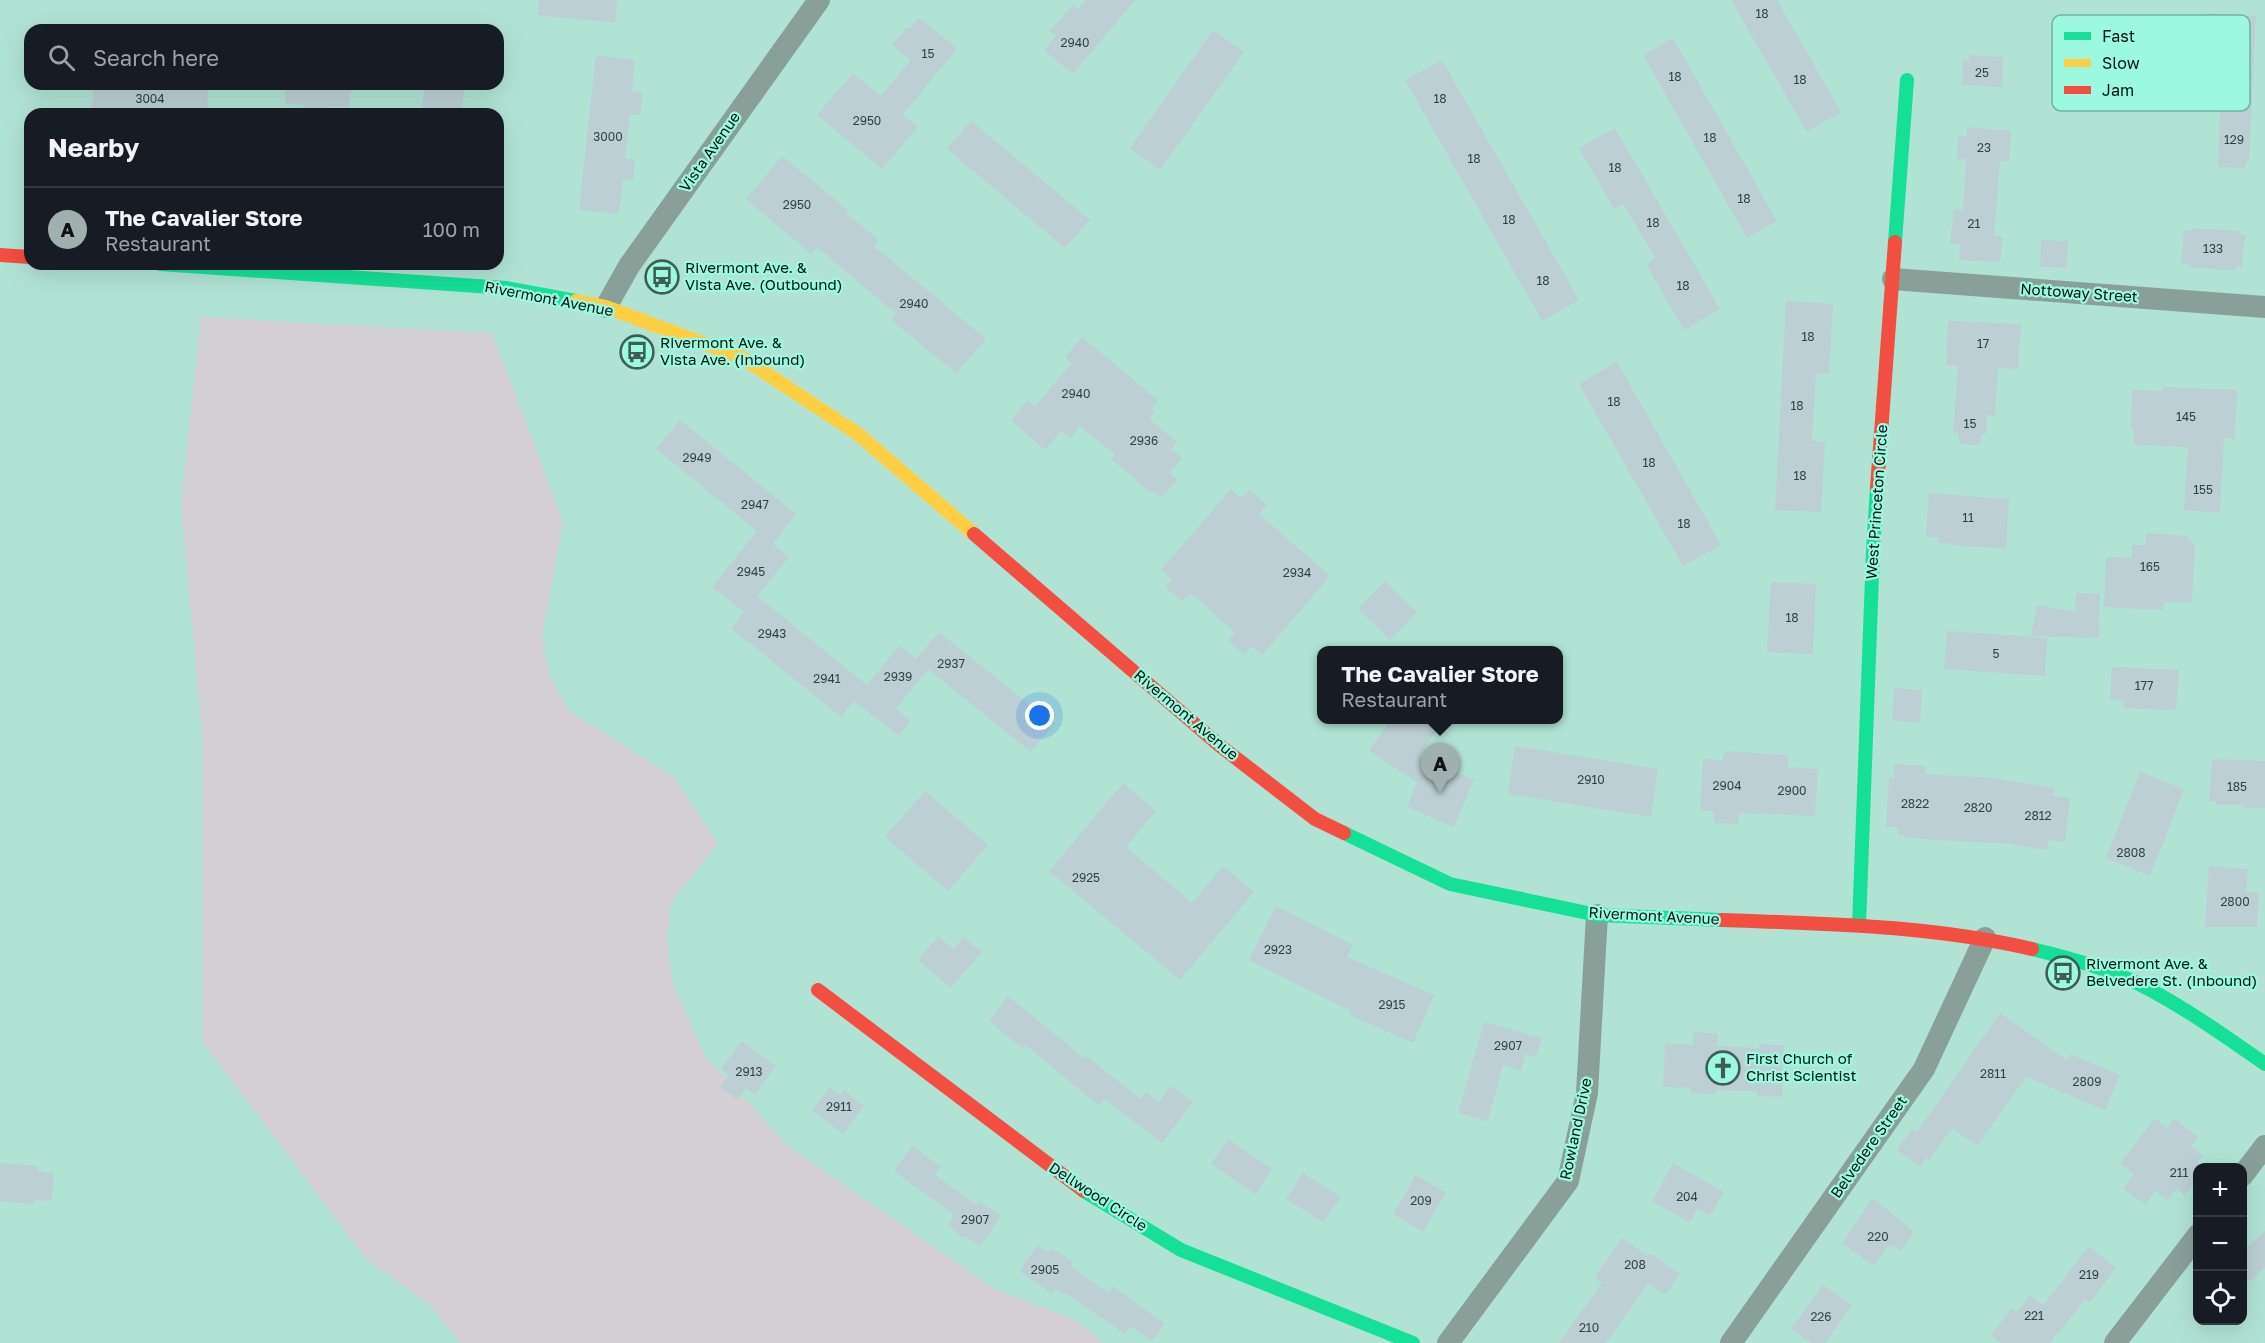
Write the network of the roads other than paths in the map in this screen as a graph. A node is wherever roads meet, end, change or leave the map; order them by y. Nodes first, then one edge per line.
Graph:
1 (819, 0) edge
2 (1907, 80) dead end
3 (0, 255) edge
4 (24, 257) edge
5 (246, 270) edge
6 (1893, 279) junction
7 (606, 307) junction
8 (2265, 307) edge
9 (1597, 915) junction
10 (1859, 925) junction
11 (1985, 938) junction
12 (818, 990) dead end
13 (2265, 1065) edge
14 (2265, 1146) edge
15 (2247, 1169) edge
16 (2193, 1242) edge
17 (1413, 1343) edge
18 (1448, 1343) edge
19 (1731, 1343) edge
20 (2115, 1343) edge

1 - 7 street, Vista Avenue
2 - 6 main road, West Princeton Circle
3 - 4 main road
5 - 7 main road, Rivermont Avenue
6 - 8 street, Nottoway Street
6 - 10 main road, West Princeton Circle
7 - 9 main road, Rivermont Avenue
9 - 10 main road, Rivermont Avenue
9 - 18 street, Rowland Drive
10 - 11 main road, Rivermont Avenue
11 - 13 main road, Rivermont Avenue
11 - 19 street, Belvedere Street
12 - 17 main road, Dellwood Circle
14 - 15 street
16 - 20 street

